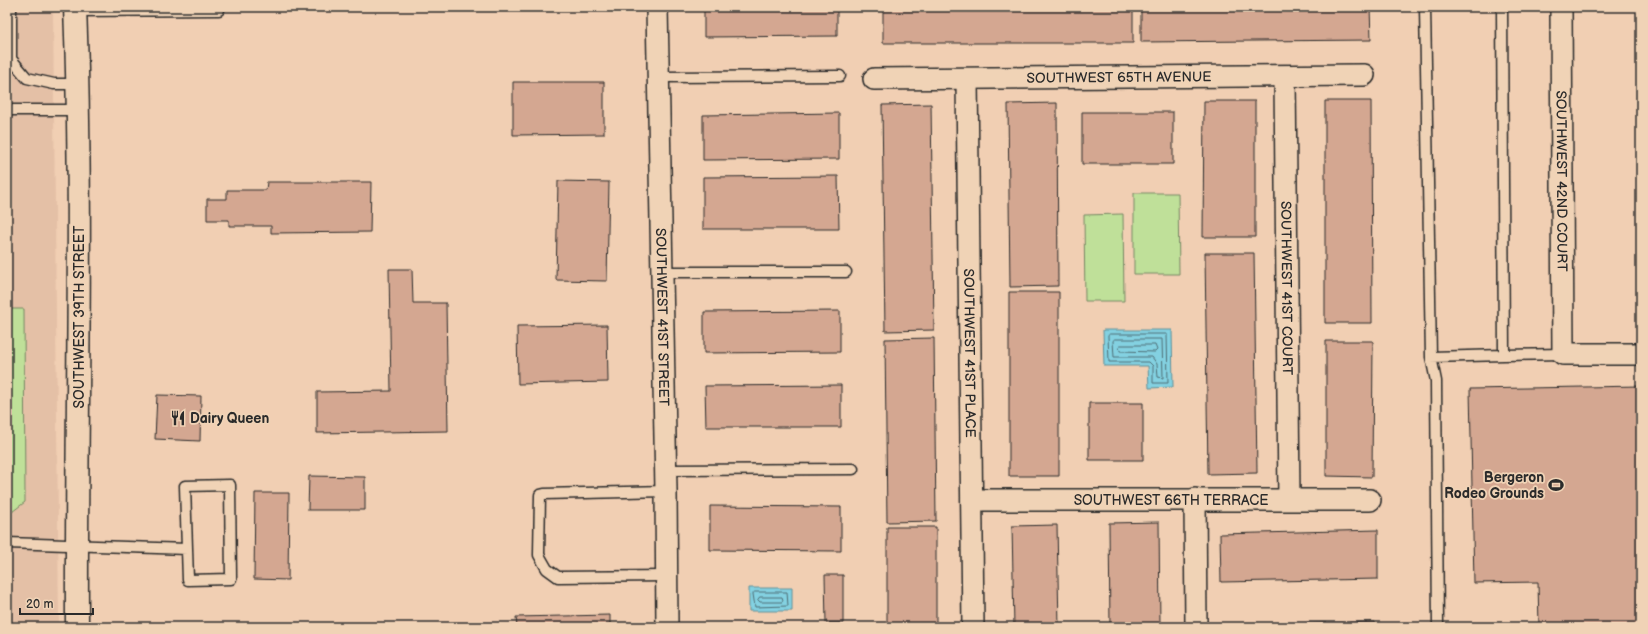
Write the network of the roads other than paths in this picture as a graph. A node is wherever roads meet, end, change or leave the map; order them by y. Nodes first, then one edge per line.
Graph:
1 (11, 7) edge
2 (219, 7) edge
3 (657, 7) edge
4 (1425, 7) edge
5 (1502, 7) edge
6 (1561, 7) edge
7 (75, 9) edge
8 (1364, 75) dead end
9 (840, 76) dead end
10 (658, 77) junction
11 (1285, 77) junction
12 (874, 79) dead end
13 (967, 79) junction
14 (78, 84) junction
15 (7, 110) edge
16 (78, 110) junction
17 (661, 272) junction
18 (846, 272) dead end
19 (1563, 354) junction
20 (1641, 354) edge
21 (1504, 355) junction
22 (1431, 357) junction
23 (853, 469) dead end
24 (666, 470) junction
25 (666, 491) junction
26 (1196, 499) junction
27 (1289, 499) junction
28 (972, 500) junction
29 (1370, 500) dead end
30 (7, 543) edge
31 (77, 546) junction
32 (187, 549) junction
33 (666, 576) junction
34 (77, 627) edge
35 (667, 627) edge
36 (972, 627) edge
37 (1196, 627) edge
38 (1438, 627) edge

1 - 14 lane
2 - 7 lane
3 - 10 street, SOUTHWEST 41ST STREET
4 - 22 lane
5 - 21 lane
6 - 19 street, SOUTHWEST 42ND COURT
7 - 14 street, SOUTHWEST 39TH STREET
8 - 11 street, SOUTHWEST 65TH AVENUE
9 - 10 lane
10 - 17 street, SOUTHWEST 41ST STREET
11 - 13 street, SOUTHWEST 65TH AVENUE
11 - 27 street, SOUTHWEST 41ST COURT
12 - 13 street, SOUTHWEST 65TH AVENUE
13 - 28 street, SOUTHWEST 41ST PLACE
14 - 16 street, SOUTHWEST 39TH STREET
15 - 16 lane
16 - 31 street, SOUTHWEST 39TH STREET
17 - 18 lane
17 - 24 street, SOUTHWEST 41ST STREET
19 - 20 street
19 - 21 lane
21 - 22 lane
22 - 38 lane
23 - 24 lane
24 - 25 street, SOUTHWEST 41ST STREET
25 - 33 street, SOUTHWEST 41ST STREET
25 - 33 lane
26 - 27 street, SOUTHWEST 66TH TERRACE
26 - 28 street, SOUTHWEST 66TH TERRACE
26 - 37 street
27 - 29 street, SOUTHWEST 66TH TERRACE
28 - 36 street, SOUTHWEST 41ST PLACE
30 - 31 lane
31 - 32 lane
31 - 34 street, SOUTHWEST 39TH STREET
32 - 32 lane
33 - 35 street, SOUTHWEST 41ST STREET

